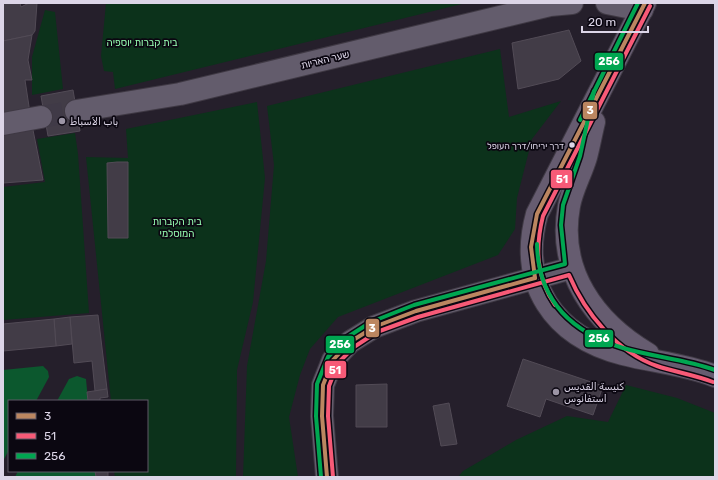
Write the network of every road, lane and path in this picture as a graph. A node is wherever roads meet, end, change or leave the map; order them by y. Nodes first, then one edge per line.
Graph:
1 (572, 3) edge
2 (607, 3) edge
3 (644, 6) edge
4 (600, 92) junction
5 (76, 111) tunnel mouth
6 (41, 117) tunnel mouth
7 (3, 124) edge
8 (572, 268) junction
9 (534, 278) junction
10 (657, 360) junction
11 (715, 376) edge
12 (327, 477) edge

1 - 5 street, שער האריות
2 - 3 street
3 - 4 main road
4 - 8 main road
4 - 9 main road
6 - 7 street
8 - 9 street
8 - 10 main road
9 - 10 main road
9 - 12 street
10 - 11 main road

